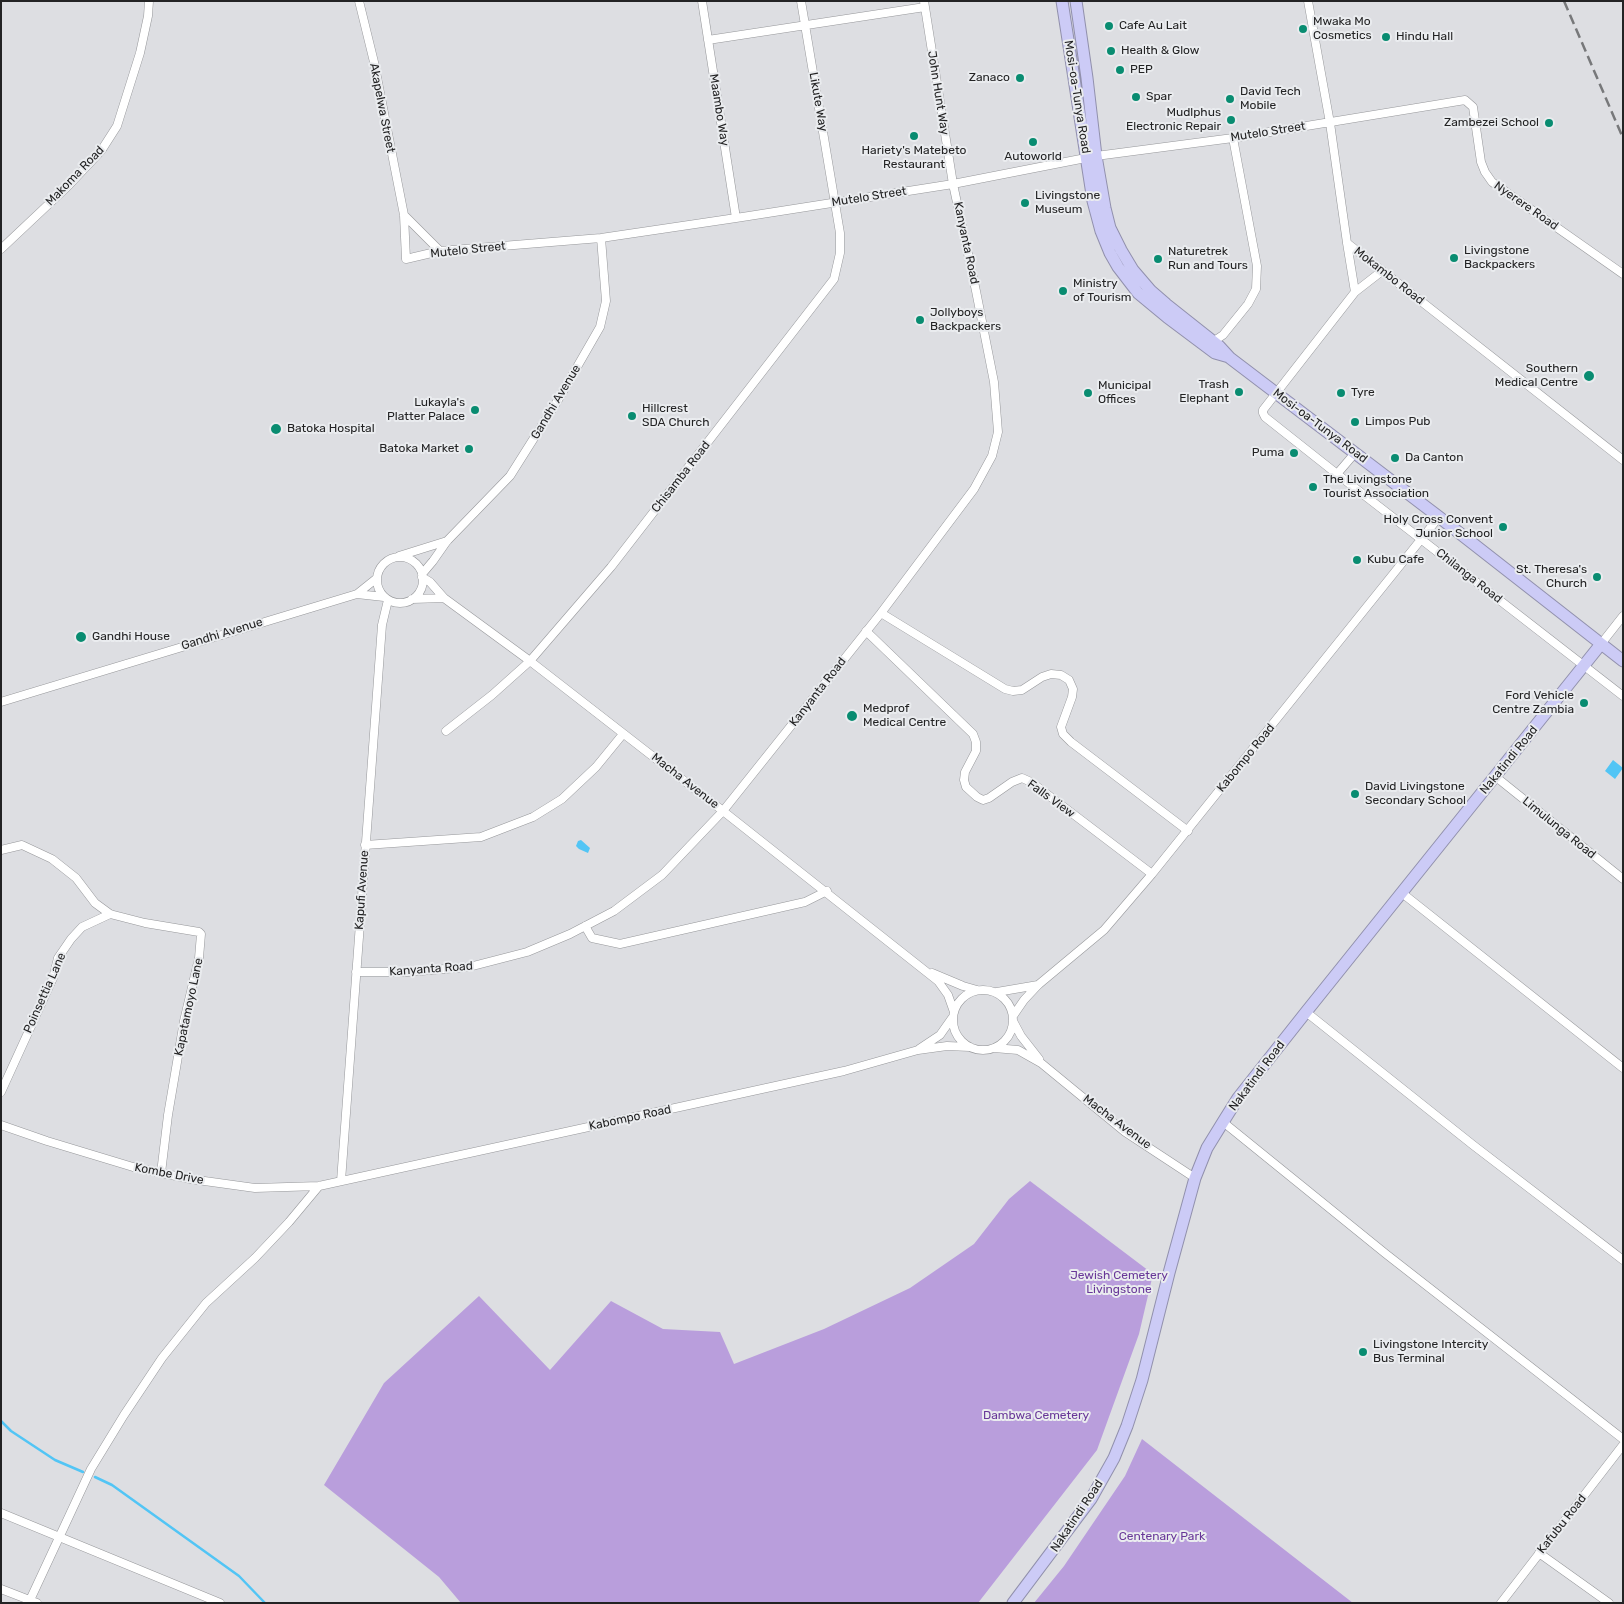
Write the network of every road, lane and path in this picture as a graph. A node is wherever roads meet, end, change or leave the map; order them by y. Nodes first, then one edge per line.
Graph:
1 (148, 1) edge
2 (358, 1) edge
3 (702, 1) edge
4 (801, 1) edge
5 (1062, 1) edge
6 (1076, 1) edge
7 (1308, 1) edge
8 (924, 4) edge
9 (805, 25) junction
10 (708, 40) junction
11 (1330, 123) junction
12 (1233, 138) junction
13 (1091, 157) junction
14 (953, 184) junction
15 (836, 202) junction
16 (404, 215) junction
17 (736, 218) junction
18 (601, 238) junction
19 (1347, 243) junction
20 (1, 249) edge
21 (440, 251) junction
22 (406, 259) joint
23 (1382, 271) junction
24 (1623, 274) edge
25 (1354, 292) junction
26 (1218, 344) junction
27 (1276, 393) junction
28 (1355, 453) junction
29 (1623, 460) edge
30 (1337, 474) junction
31 (1439, 517) junction
32 (1421, 539) junction
33 (447, 541) junction
34 (394, 558) junction
35 (422, 576) junction
36 (377, 578) junction
37 (357, 594) junction
38 (386, 598) junction
39 (444, 598) junction
40 (412, 599) junction
41 (882, 613) junction
42 (1623, 616) edge
43 (866, 631) junction
44 (1601, 644) junction
45 (530, 661) junction
46 (1623, 661) edge
47 (1585, 665) junction
48 (1623, 696) edge
49 (1, 702) edge
50 (446, 731) dead end
51 (623, 734) junction
52 (1496, 777) junction
53 (724, 811) junction
54 (1188, 831) junction
55 (365, 845) junction
56 (1, 850) edge
57 (1152, 874) junction
58 (1623, 879) edge
59 (827, 891) junction
60 (1402, 894) junction
61 (110, 914) junction
62 (585, 926) junction
63 (923, 969) junction
64 (356, 972) junction
65 (1038, 985) junction
66 (977, 990) junction
67 (997, 992) junction
68 (1306, 1012) junction
69 (953, 1015) junction
70 (1013, 1018) junction
71 (970, 1047) junction
72 (994, 1048) junction
73 (918, 1050) junction
74 (1041, 1063) junction
75 (1623, 1068) edge
76 (1, 1092) edge
77 (1223, 1122) junction
78 (1, 1125) edge
79 (161, 1172) junction
80 (1195, 1178) junction
81 (341, 1181) junction
82 (319, 1186) junction
83 (1623, 1260) edge
84 (1623, 1439) edge
85 (1623, 1445) edge
86 (1, 1513) edge
87 (59, 1537) junction
88 (1539, 1553) junction
89 (1, 1589) edge
90 (34, 1601) edge
91 (220, 1603) edge
92 (1012, 1603) edge
93 (1502, 1603) edge
94 (1609, 1603) edge

1 - 20 street, Makoma Road
2 - 16 street, Akapelwa Street
3 - 10 street, Maambo Way
4 - 9 street, Likute Way
5 - 13 highway, Mosi-oa-Tunya Road
6 - 13 highway, Mosi-oa-Tunya Road
7 - 11 street, Mokambo Road
8 - 9 street
8 - 14 street, John Hunt Way
9 - 10 street
9 - 15 street, Likute Way
10 - 17 street, Maambo Way
11 - 12 street, Mutelo Street
11 - 19 street, Mokambo Road
11 - 24 street, Nyerere Road
12 - 13 street, Mutelo Street
12 - 26 street
13 - 14 street, Mutelo Street
13 - 26 highway, Mosi-oa-Tunya Road
14 - 15 street, Mutelo Street
14 - 41 street, Kanyanta Road
15 - 17 street, Mutelo Street
15 - 45 street, Chisamba Road
16 - 21 street
16 - 22 street, Akapelwa Street
17 - 18 street, Mutelo Street
18 - 21 street, Mutelo Street
18 - 33 street, Gandhi Avenue
19 - 23 street, Mokambo Road
19 - 25 street
21 - 22 street, Mutelo Street
23 - 25 street, Chilanga Road
23 - 29 street, Mokambo Road
25 - 27 street, Chilanga Road
26 - 27 highway, Mosi-oa-Tunya Road
27 - 28 highway, Mosi-oa-Tunya Road
27 - 30 street, Chilanga Road
28 - 30 street
28 - 31 highway, Mosi-oa-Tunya Road
30 - 32 street, Chilanga Road
31 - 32 street, Kabompo Road
31 - 44 highway, Mosi-oa-Tunya Road
32 - 47 street, Chilanga Road
32 - 54 street, Kabompo Road
33 - 34 street, Gandhi Avenue
33 - 35 street, Gandhi Avenue
34 - 35 street
34 - 36 street
35 - 39 street, Macha Avenue
35 - 40 street
36 - 37 street, Gandhi Avenue
36 - 38 street
37 - 38 street, Gandhi Avenue
37 - 49 street, Gandhi Avenue
38 - 40 street
38 - 55 street, Kapufi Avenue
39 - 40 street
39 - 45 street, Macha Avenue
41 - 43 street, Kanyanta Road
41 - 54 street
42 - 44 street, Nakatindi Road
43 - 53 street, Kanyanta Road
43 - 57 street, Falls View
44 - 46 highway, Mosi-oa-Tunya Road
44 - 47 highway, Nakatindi Road
45 - 50 street, Chisamba Road
45 - 51 street, Macha Avenue
47 - 48 street, Chilanga Road
47 - 52 highway, Nakatindi Road
51 - 53 street, Macha Avenue
51 - 55 street
52 - 58 street, Limulunga Road
52 - 60 highway, Nakatindi Road
53 - 59 street, Macha Avenue
53 - 62 street, Kanyanta Road
54 - 57 street, Kabompo Road
55 - 64 street, Kapufi Avenue
56 - 61 street
57 - 65 street, Kabompo Road
59 - 62 street
59 - 63 street, Macha Avenue
60 - 68 highway, Nakatindi Road
60 - 75 street
61 - 76 street, Poinsettia Lane
61 - 79 street, Kapatamoyo Lane
62 - 64 street, Kanyanta Road
63 - 66 street, Macha Avenue
63 - 69 street, Macha Avenue
64 - 81 street, Kapufi Avenue
65 - 67 street
65 - 70 street, Kabompo Road
66 - 67 street
66 - 69 street
67 - 70 street
68 - 77 highway, Nakatindi Road
68 - 83 street
69 - 71 street
69 - 73 street, Kabompo Road
70 - 72 street
70 - 74 street, Macha Avenue
71 - 72 street
71 - 73 street, Kabompo Road
72 - 74 street, Macha Avenue
73 - 81 street, Kabompo Road
74 - 80 street, Macha Avenue
77 - 80 highway, Nakatindi Road
77 - 84 street
78 - 79 street, Kombe Drive
79 - 82 street, Kombe Drive
80 - 92 highway, Nakatindi Road
81 - 82 street, Kombe Drive
82 - 87 street
85 - 88 street, Kafubu Road
86 - 87 street
87 - 90 street
87 - 91 street
88 - 93 street, Kafubu Road
88 - 94 street
89 - 90 street

